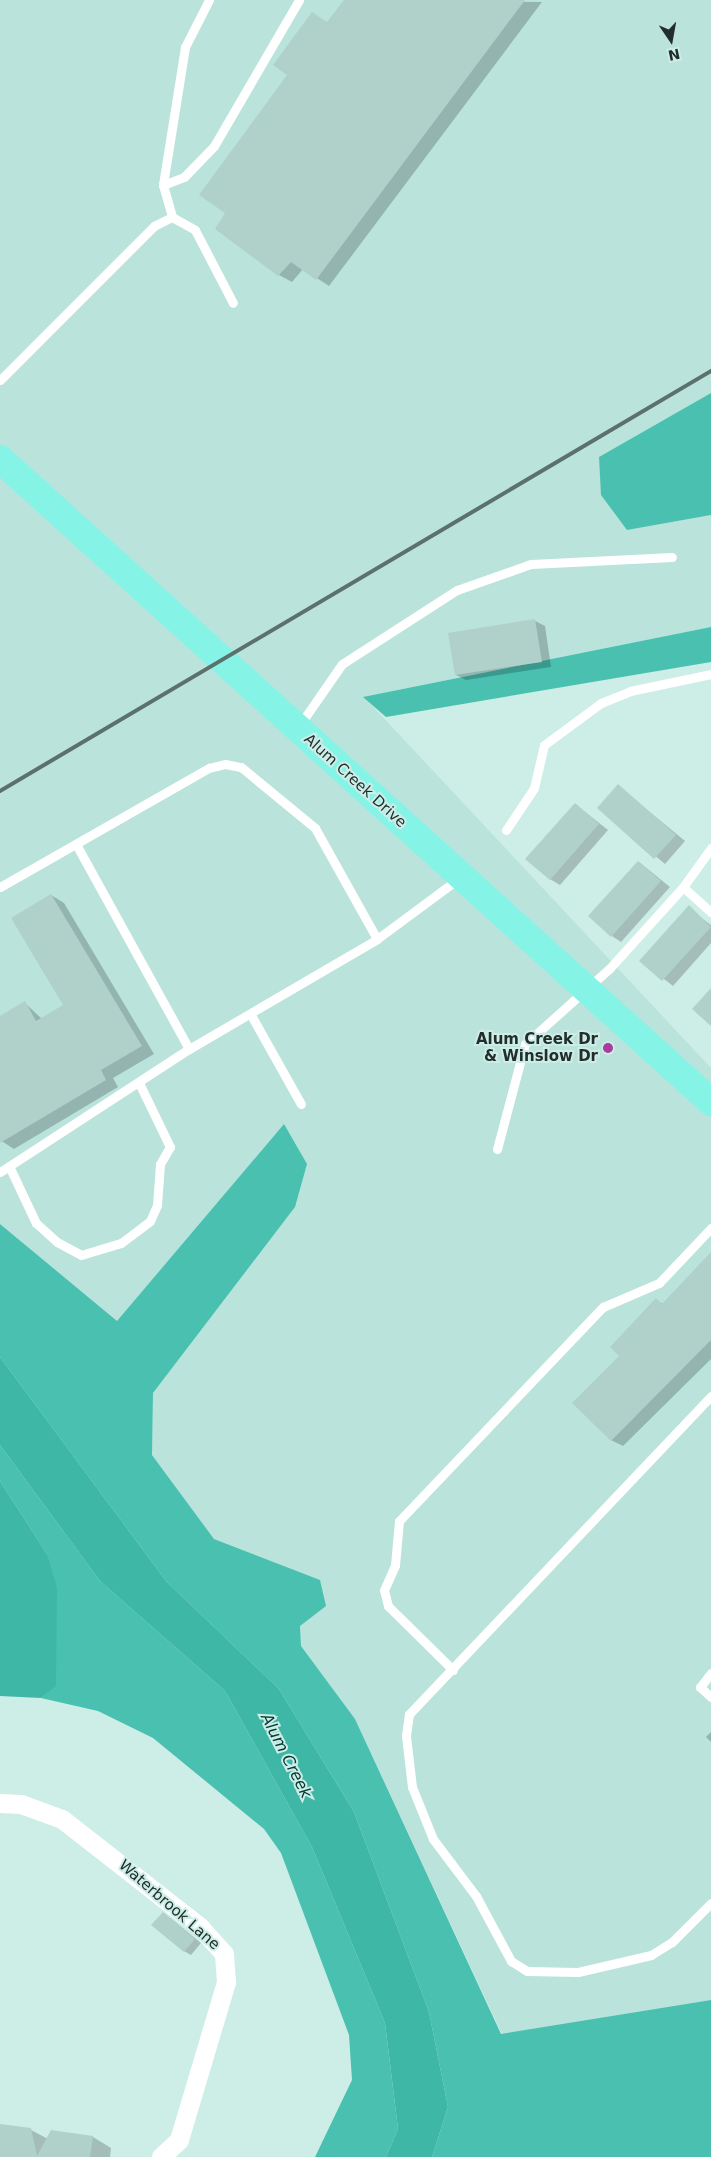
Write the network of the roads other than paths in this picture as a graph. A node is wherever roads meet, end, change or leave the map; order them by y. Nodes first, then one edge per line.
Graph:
1 (209, 0) edge
2 (299, 0) edge
3 (162, 186) junction
4 (172, 217) junction
5 (233, 302) dead end
6 (0, 380) edge
7 (0, 459) edge
8 (672, 557) dead end
9 (710, 674) edge
10 (711, 684) edge
11 (298, 728) junction
12 (506, 830) dead end
13 (77, 846) junction
14 (711, 848) edge
15 (461, 877) junction
16 (0, 887) edge
17 (683, 887) junction
18 (711, 912) edge
19 (377, 940) junction
20 (586, 991) junction
21 (250, 1015) junction
22 (189, 1049) junction
23 (139, 1083) junction
24 (711, 1102) edge
25 (301, 1104) dead end
26 (497, 1149) dead end
27 (9, 1166) junction
28 (0, 1172) edge
29 (711, 1228) edge
30 (711, 1396) edge
31 (453, 1670) junction
32 (711, 1674) edge
33 (711, 1697) edge
34 (0, 1803) edge
35 (711, 1902) edge
36 (161, 2157) edge

1 - 3 lane
2 - 3 lane
3 - 4 lane
4 - 5 lane
4 - 6 lane
7 - 11 main road, Alum Creek Drive
8 - 11 lane
9 - 10 lane
9 - 12 lane
11 - 15 main road, Alum Creek Drive
13 - 16 lane
13 - 19 lane
13 - 22 lane
14 - 17 lane
15 - 19 lane
15 - 20 main road, Alum Creek Drive
17 - 18 lane
17 - 20 lane
19 - 21 lane
20 - 24 main road, Alum Creek Drive
20 - 26 lane
21 - 22 lane
21 - 25 lane
22 - 23 lane
23 - 27 lane
23 - 27 lane
27 - 28 lane
29 - 31 lane
30 - 31 lane
31 - 35 lane
32 - 33 lane
34 - 36 street, Waterbrook Lane

